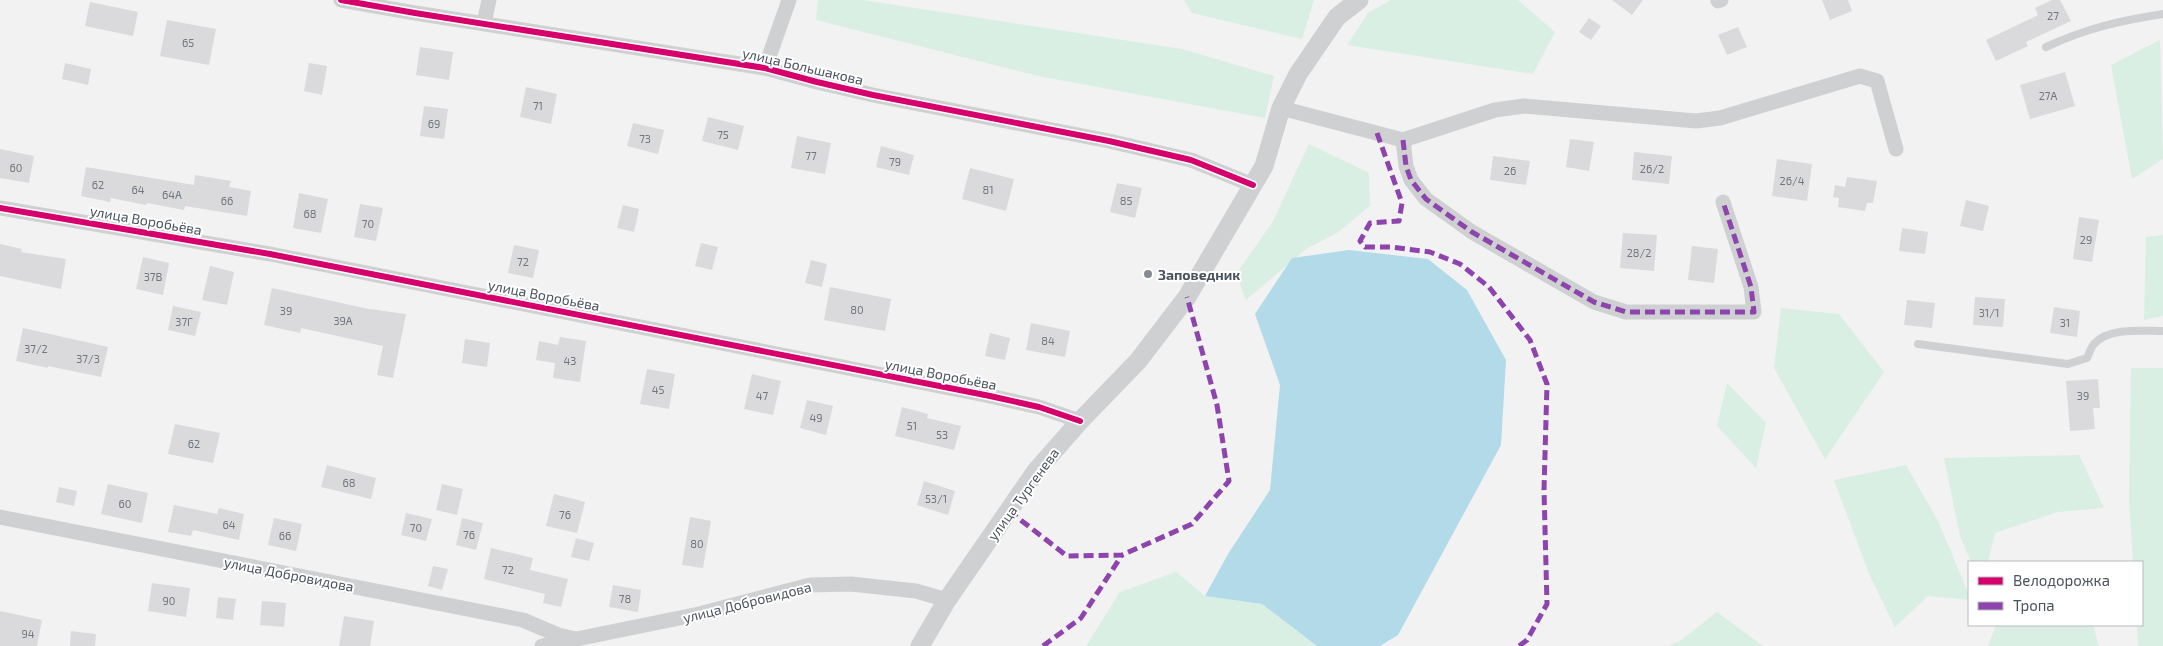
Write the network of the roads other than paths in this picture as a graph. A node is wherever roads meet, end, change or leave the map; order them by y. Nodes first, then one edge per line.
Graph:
1 (341, 0) edge
2 (489, 0) edge
3 (789, 0) edge
4 (363, 2) edge
5 (1352, 2) edge
6 (2163, 14) edge
7 (484, 23) junction
8 (2046, 47) dead end
9 (765, 68) junction
10 (1281, 108) junction
11 (1403, 140) junction
12 (1896, 149) dead end
13 (1253, 185) junction
14 (1723, 202) dead end
15 (0, 208) edge
16 (2163, 331) edge
17 (1918, 344) dead end
18 (1080, 421) junction
19 (0, 517) edge
20 (947, 600) junction
21 (576, 639) junction
22 (542, 646) edge
23 (920, 646) edge

1 - 4 street, улица Большакова
2 - 7 street
3 - 9 street
4 - 7 street, улица Большакова
5 - 10 street, улица Тургенева
6 - 8 lane
7 - 9 street, улица Большакова
9 - 13 street, улица Большакова
10 - 11 street
10 - 13 street, улица Тургенева
11 - 12 street
11 - 14 street
13 - 18 street, улица Тургенева
15 - 18 street, улица Воробьёва
16 - 17 lane
18 - 20 street, улица Тургенева
19 - 21 street, улица Добровидова
20 - 21 street, улица Добровидова
20 - 23 street, улица Тургенева
21 - 22 street, улица Добровидова

